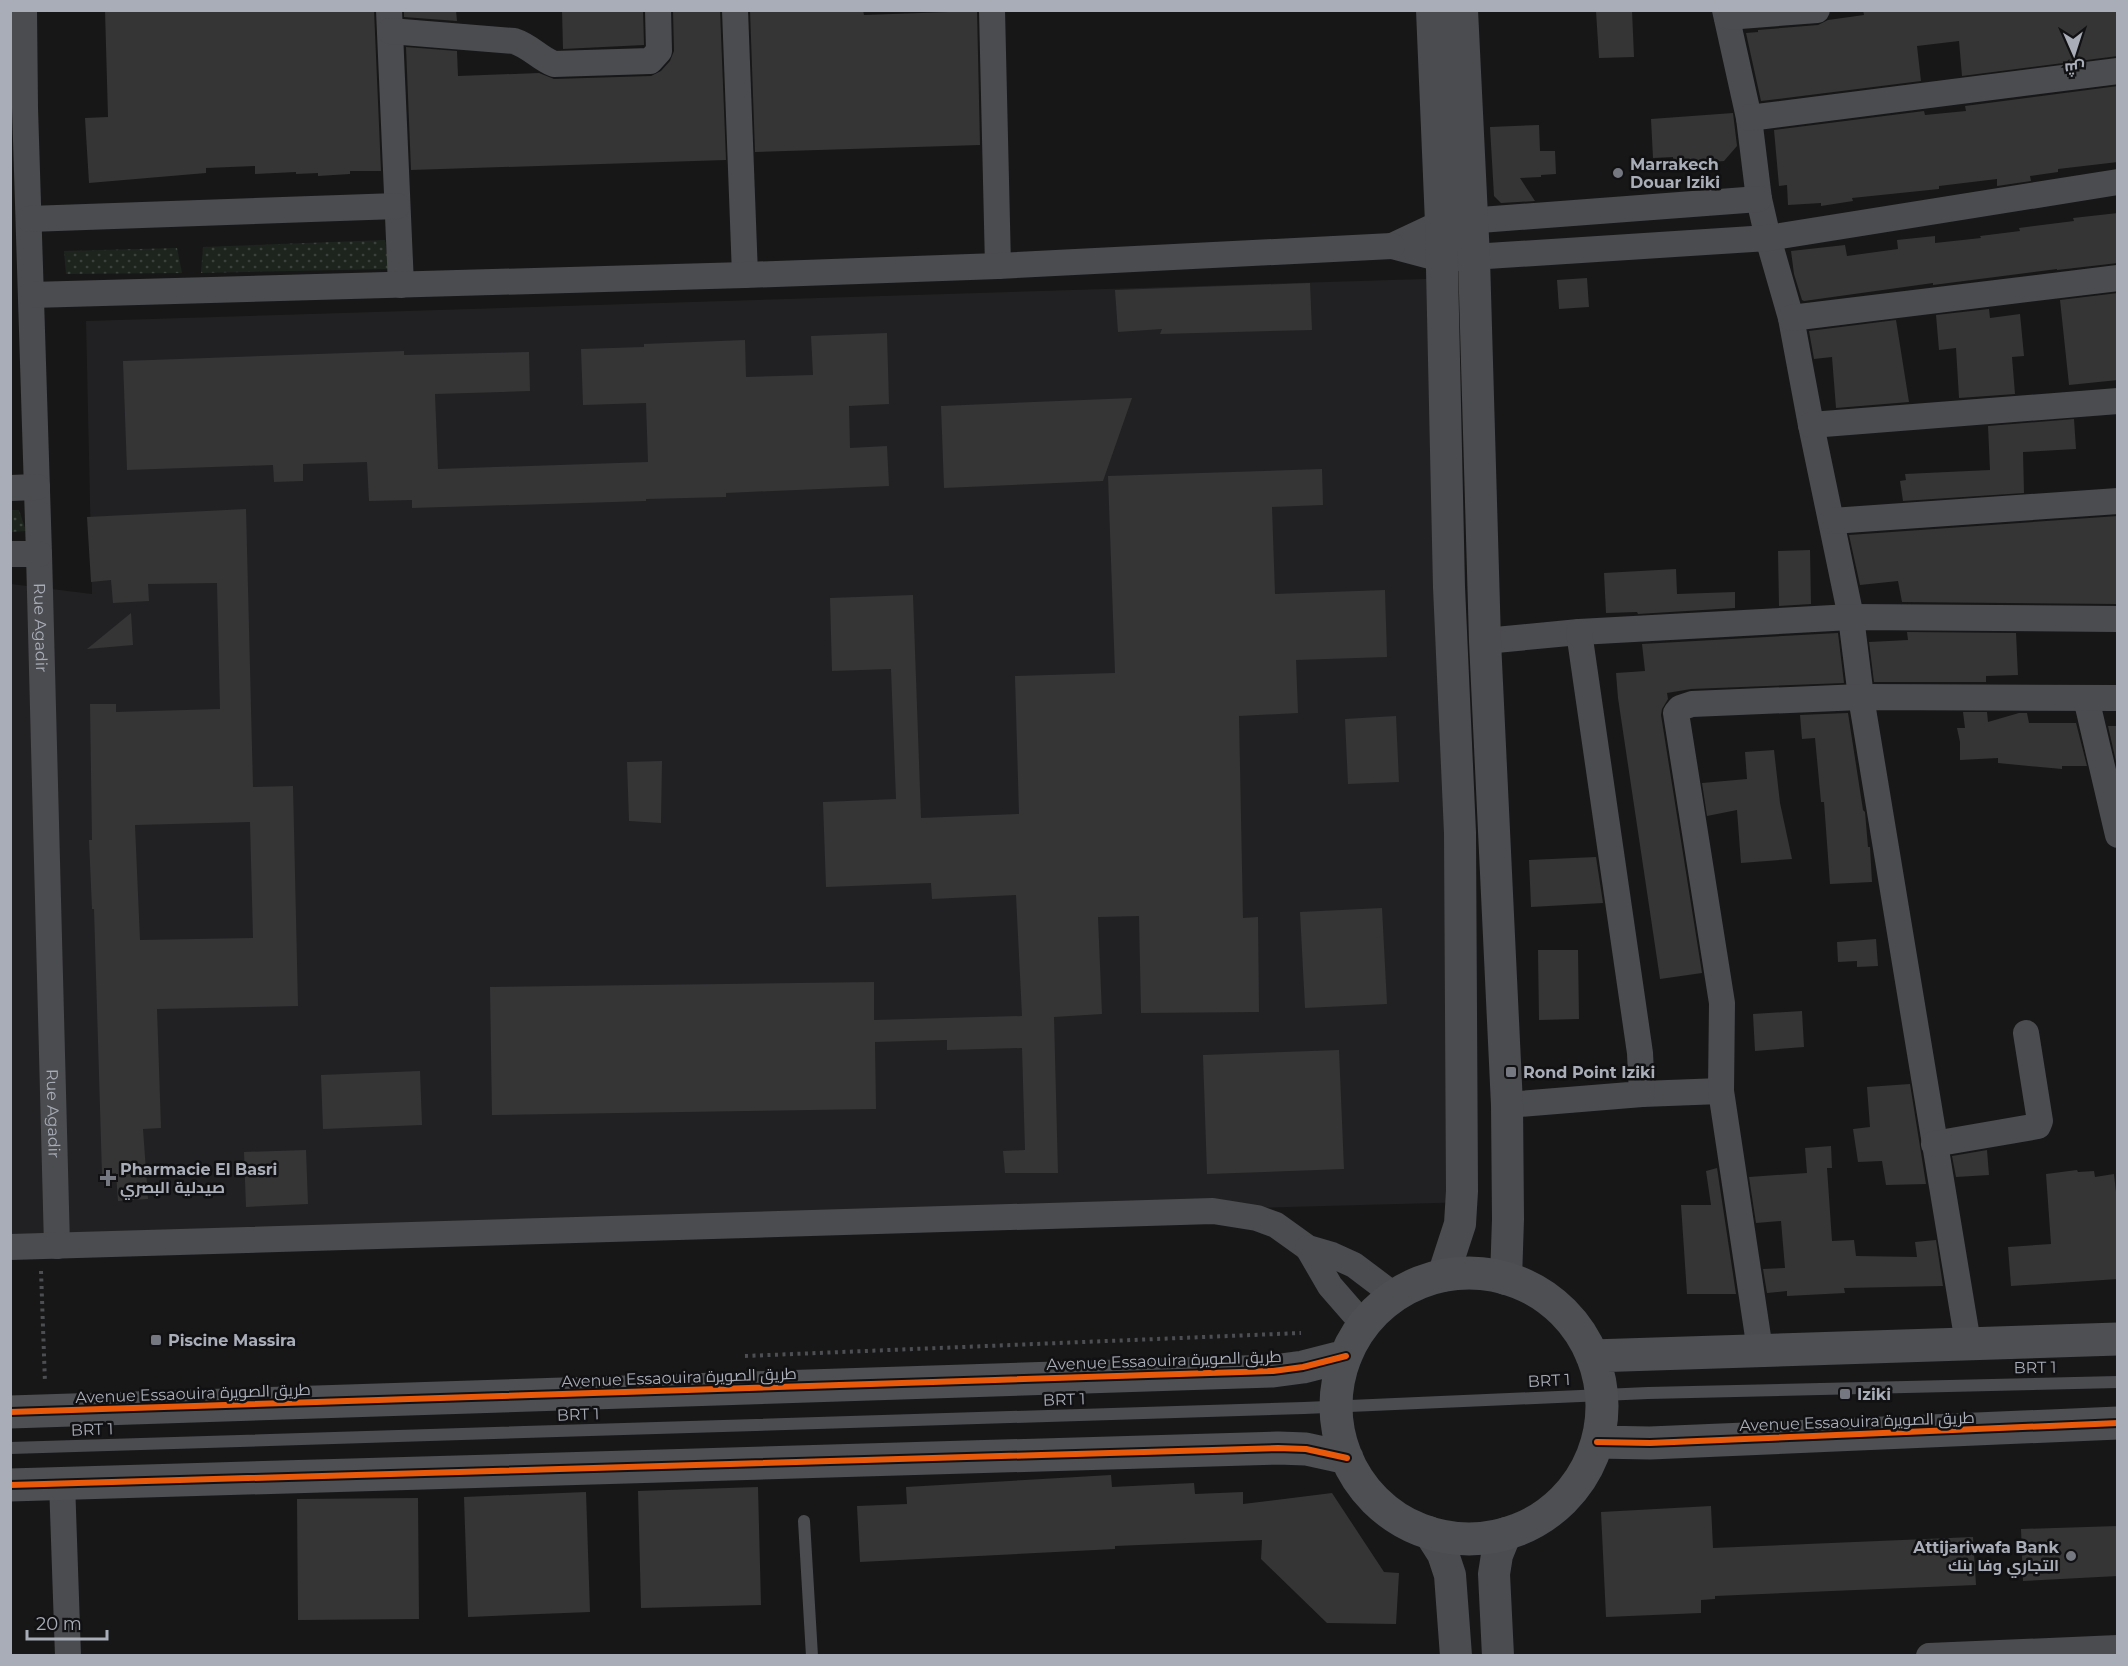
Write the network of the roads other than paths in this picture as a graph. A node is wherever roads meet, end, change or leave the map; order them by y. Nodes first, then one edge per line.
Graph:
1 (24, 10) edge
2 (658, 10) edge
3 (735, 10) edge
4 (992, 10) edge
5 (1432, 10) edge
6 (1462, 10) edge
7 (1817, 10) edge
8 (1726, 14) edge
9 (390, 21) edge
10 (2118, 71) edge
11 (18, 108) edge
12 (1749, 118) junction
13 (2118, 182) edge
14 (1759, 199) junction
15 (397, 206) junction
16 (28, 219) junction
17 (1471, 222) junction
18 (1441, 223) junction
19 (1768, 238) junction
20 (1392, 246) junction
21 (1474, 258) junction
22 (1441, 259) junction
23 (998, 266) junction
24 (745, 275) junction
25 (2118, 278) edge
26 (401, 285) junction
27 (31, 296) junction
28 (1791, 318) junction
29 (2118, 401) edge
30 (1810, 425) junction
31 (37, 486) junction
32 (10, 488) edge
33 (2118, 501) edge
34 (1832, 521) junction
35 (10, 554) edge
36 (39, 555) junction
37 (1851, 617) junction
38 (2118, 620) edge
39 (1578, 632) junction
40 (1485, 641) junction
41 (1861, 697) junction
42 (2086, 698) junction
43 (2118, 698) edge
44 (2118, 835) edge
45 (2026, 1033) dead end
46 (1721, 1091) junction
47 (1642, 1094) junction
48 (1507, 1105) junction
49 (1934, 1144) junction
50 (49, 1246) junction
51 (10, 1247) edge
52 (1308, 1248) junction
53 (1443, 1276) junction
54 (1506, 1279) junction
55 (1395, 1296) junction
56 (1364, 1325) junction
57 (2118, 1339) edge
58 (1968, 1343) junction
59 (1760, 1350) junction
60 (1346, 1356) junction
61 (1592, 1356) junction
62 (2118, 1382) edge
63 (1602, 1394) junction
64 (1336, 1407) junction
65 (10, 1412) edge
66 (2118, 1423) edge
67 (1597, 1442) junction
68 (10, 1448) edge
69 (1347, 1458) junction
70 (62, 1482) junction
71 (10, 1485) edge
72 (804, 1521) dead end
73 (1429, 1532) junction
74 (1506, 1533) junction
75 (2118, 1648) edge
76 (68, 1656) edge
77 (812, 1656) edge
78 (1456, 1656) edge
79 (1498, 1656) edge
80 (1929, 1656) edge

1 - 11 street, Rue Agadir
2 - 9 street
3 - 24 street
4 - 23 street
5 - 18 street
6 - 17 street
7 - 8 street
8 - 12 street
9 - 15 street
10 - 12 street
11 - 16 street, Rue Agadir
12 - 14 street
13 - 19 street
14 - 17 street
14 - 19 street
15 - 16 street
15 - 26 street
16 - 27 street, Rue Agadir
17 - 18 street
17 - 21 street
18 - 20 street
18 - 22 street
19 - 21 street
19 - 28 street
20 - 22 street
20 - 23 street
21 - 22 street
21 - 40 street
22 - 53 street
23 - 24 street
24 - 26 street
25 - 28 street
26 - 27 street
27 - 31 street, Rue Agadir
28 - 30 street
29 - 30 street
30 - 34 street
31 - 32 street
31 - 36 street, Rue Agadir
33 - 34 street
34 - 37 street
35 - 36 street
36 - 50 street, Rue Agadir
37 - 38 street
37 - 39 street
37 - 41 street
39 - 40 street
39 - 47 street
40 - 48 street
41 - 42 street
41 - 46 street
41 - 49 street
42 - 43 street
42 - 44 street
45 - 49 street
46 - 47 street
46 - 59 street
47 - 48 street
48 - 54 street
49 - 58 street
50 - 51 street
50 - 52 street
52 - 55 street
52 - 56 street
53 - 54 main road
53 - 55 main road
54 - 61 main road
55 - 56 main road
56 - 60 main road
57 - 58 main road
58 - 59 main road
59 - 61 main road
60 - 64 main road
60 - 65 main road, Avenue Essaouira طريق الصويرة
61 - 63 main road
62 - 63 lane, BRT 1
63 - 64 lane, BRT 1
63 - 67 main road
64 - 68 lane, BRT 1
64 - 69 main road
66 - 67 main road, Avenue Essaouira طريق الصويرة
67 - 74 main road
69 - 70 main road
69 - 73 main road
70 - 71 main road
70 - 76 street
72 - 77 lane
73 - 74 main road
73 - 78 street
74 - 79 street
75 - 80 street

